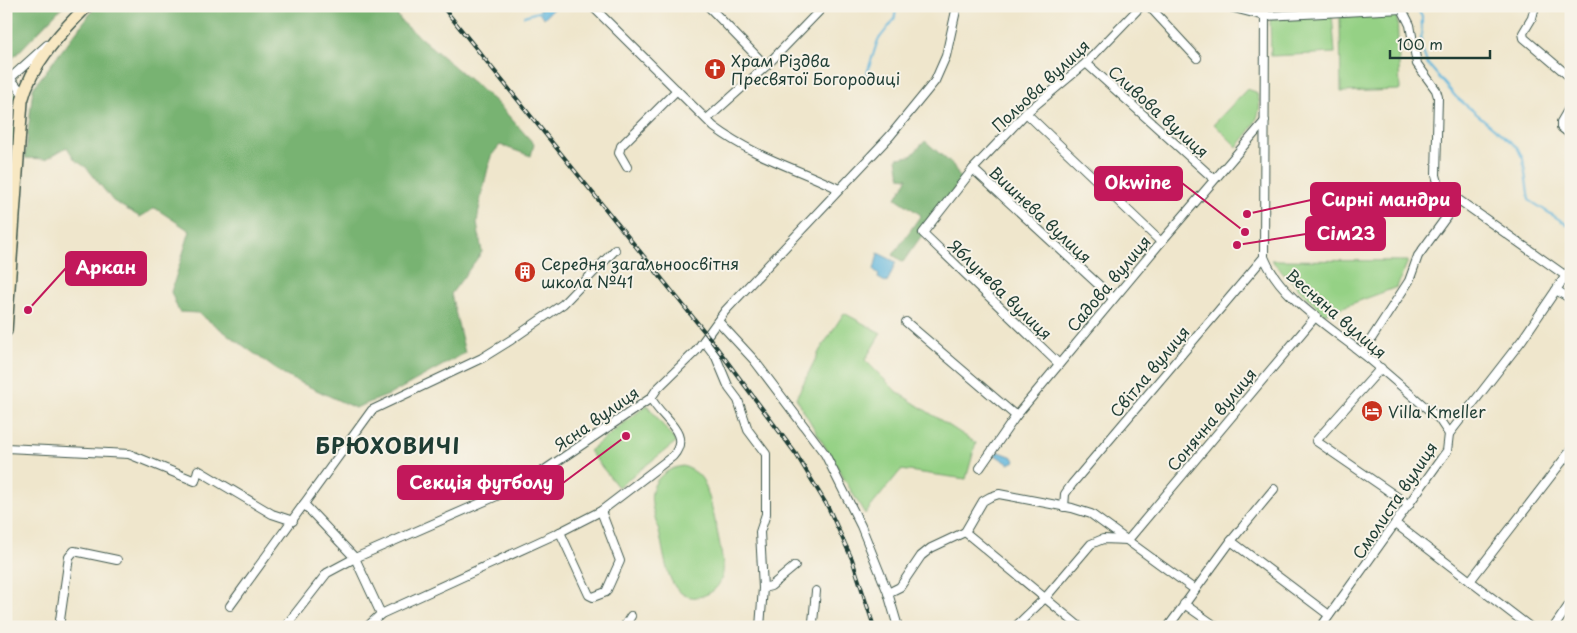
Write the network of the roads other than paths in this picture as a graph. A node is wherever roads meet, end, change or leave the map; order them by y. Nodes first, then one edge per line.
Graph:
1 (87, 6) edge
2 (592, 6) edge
3 (708, 6) edge
4 (824, 6) edge
5 (957, 6) edge
6 (1141, 6) edge
7 (1149, 6) edge
8 (1226, 6) edge
9 (1265, 6) edge
10 (1535, 6) edge
11 (1265, 16) junction
12 (63, 31) junction
13 (1198, 58) dead end
14 (1086, 63) junction
15 (766, 66) junction
16 (8, 77) edge
17 (1571, 78) edge
18 (677, 90) junction
19 (23, 94) junction
20 (1571, 105) edge
21 (1026, 113) junction
22 (707, 119) junction
23 (1265, 121) junction
24 (1571, 135) edge
25 (628, 167) dead end
26 (973, 169) junction
27 (1214, 179) junction
28 (839, 189) junction
29 (1458, 201) junction
30 (923, 233) joint
31 (1161, 242) junction
32 (615, 250) dead end
33 (1264, 257) junction
34 (1571, 268) edge
35 (1566, 276) junction
36 (1556, 290) junction
37 (1113, 298) junction
38 (1571, 299) edge
39 (1316, 316) junction
40 (718, 321) junction
41 (906, 322) dead end
42 (6, 331) edge
43 (704, 341) junction
44 (1362, 353) junction
45 (1059, 364) junction
46 (1381, 368) junction
47 (651, 398) junction
48 (1016, 416) junction
49 (1449, 434) junction
50 (6, 448) edge
51 (1571, 450) edge
52 (980, 468) dead end
53 (1274, 489) dead end
54 (304, 504) junction
55 (1409, 505) junction
56 (1064, 507) junction
57 (601, 511) junction
58 (293, 520) junction
59 (1396, 524) junction
60 (560, 532) junction
61 (965, 532) junction
62 (1128, 540) junction
63 (1231, 541) junction
64 (355, 558) junction
65 (117, 560) dead end
66 (795, 566) dead end
67 (1470, 581) junction
68 (763, 588) junction
69 (1194, 589) junction
70 (816, 591) dead end
71 (888, 593) junction
72 (1046, 597) junction
73 (1571, 602) edge
74 (1184, 604) junction
75 (230, 606) dead end
76 (381, 614) junction
77 (1329, 615) junction
78 (631, 616) dead end
79 (59, 627) edge
80 (285, 627) edge
81 (366, 627) edge
82 (624, 627) edge
83 (760, 627) edge
84 (816, 627) edge
85 (898, 627) edge
86 (1015, 627) edge
87 (1080, 627) edge
88 (1168, 627) edge
89 (1217, 627) edge
90 (1321, 627) edge
91 (1530, 627) edge
92 (1554, 627) edge

1 - 12 main road
2 - 18 street
3 - 15 street
4 - 15 street
5 - 28 street, Ясна вулиця
6 - 14 street, Польова вулиця
7 - 13 street
8 - 11 street
9 - 11 street, Весняна вулиця
10 - 17 street
11 - 23 street, Весняна вулиця
11 - 29 street
12 - 16 street
12 - 19 main road
14 - 21 street, Польова вулиця
14 - 27 street, Сливова вулиця
15 - 22 street
16 - 19 street
18 - 22 street
18 - 25 street
19 - 42 main road
20 - 24 street
21 - 26 street, Польова вулиця
21 - 31 street
22 - 28 street
23 - 27 street, Садова вулиця
23 - 33 street, Весняна вулиця
26 - 30 street, Польова вулиця
26 - 37 street, Вишнева вулиця
27 - 31 street, Садова вулиця
28 - 40 street, Ясна вулиця
29 - 35 street
29 - 44 street
30 - 45 street, Яблунева вулиця
31 - 37 street, Садова вулиця
32 - 54 street
33 - 39 street, Весняна вулиця
33 - 56 street, Світла вулиця
34 - 35 street, Смолиста вулиця
35 - 36 street, Смолиста вулиця
36 - 38 street
36 - 49 street, Смолиста вулиця
37 - 45 street, Садова вулиця
39 - 44 street, Весняна вулиця
39 - 62 street, Сонячна вулиця
40 - 43 street, Ясна вулиця
40 - 71 street
41 - 48 street
43 - 47 street, Ясна вулиця
43 - 68 street
44 - 46 street, Весняна вулиця
45 - 48 street, Садова вулиця
46 - 49 street, Весняна вулиця
46 - 55 street
47 - 57 street
47 - 64 street, Ясна вулиця
48 - 52 street, Садова вулиця
49 - 55 street, Смолиста вулиця
50 - 58 street
51 - 67 street
53 - 63 street
54 - 58 street
54 - 64 street
55 - 59 street, Смолиста вулиця
56 - 61 street
56 - 62 street
57 - 60 street
57 - 60 street
58 - 75 street
59 - 67 street
59 - 77 street, Смолиста вулиця
60 - 76 street
61 - 71 street
61 - 72 street
62 - 69 street
62 - 72 street
63 - 69 street
63 - 77 street
64 - 76 street
64 - 80 street, Ясна вулиця
65 - 79 street
66 - 68 street
67 - 91 street
68 - 83 street
69 - 74 street
70 - 84 street
71 - 85 street
72 - 86 street
72 - 87 street
73 - 92 street
74 - 88 street
74 - 89 street
76 - 81 street
77 - 90 street, Смолиста вулиця
78 - 82 street

